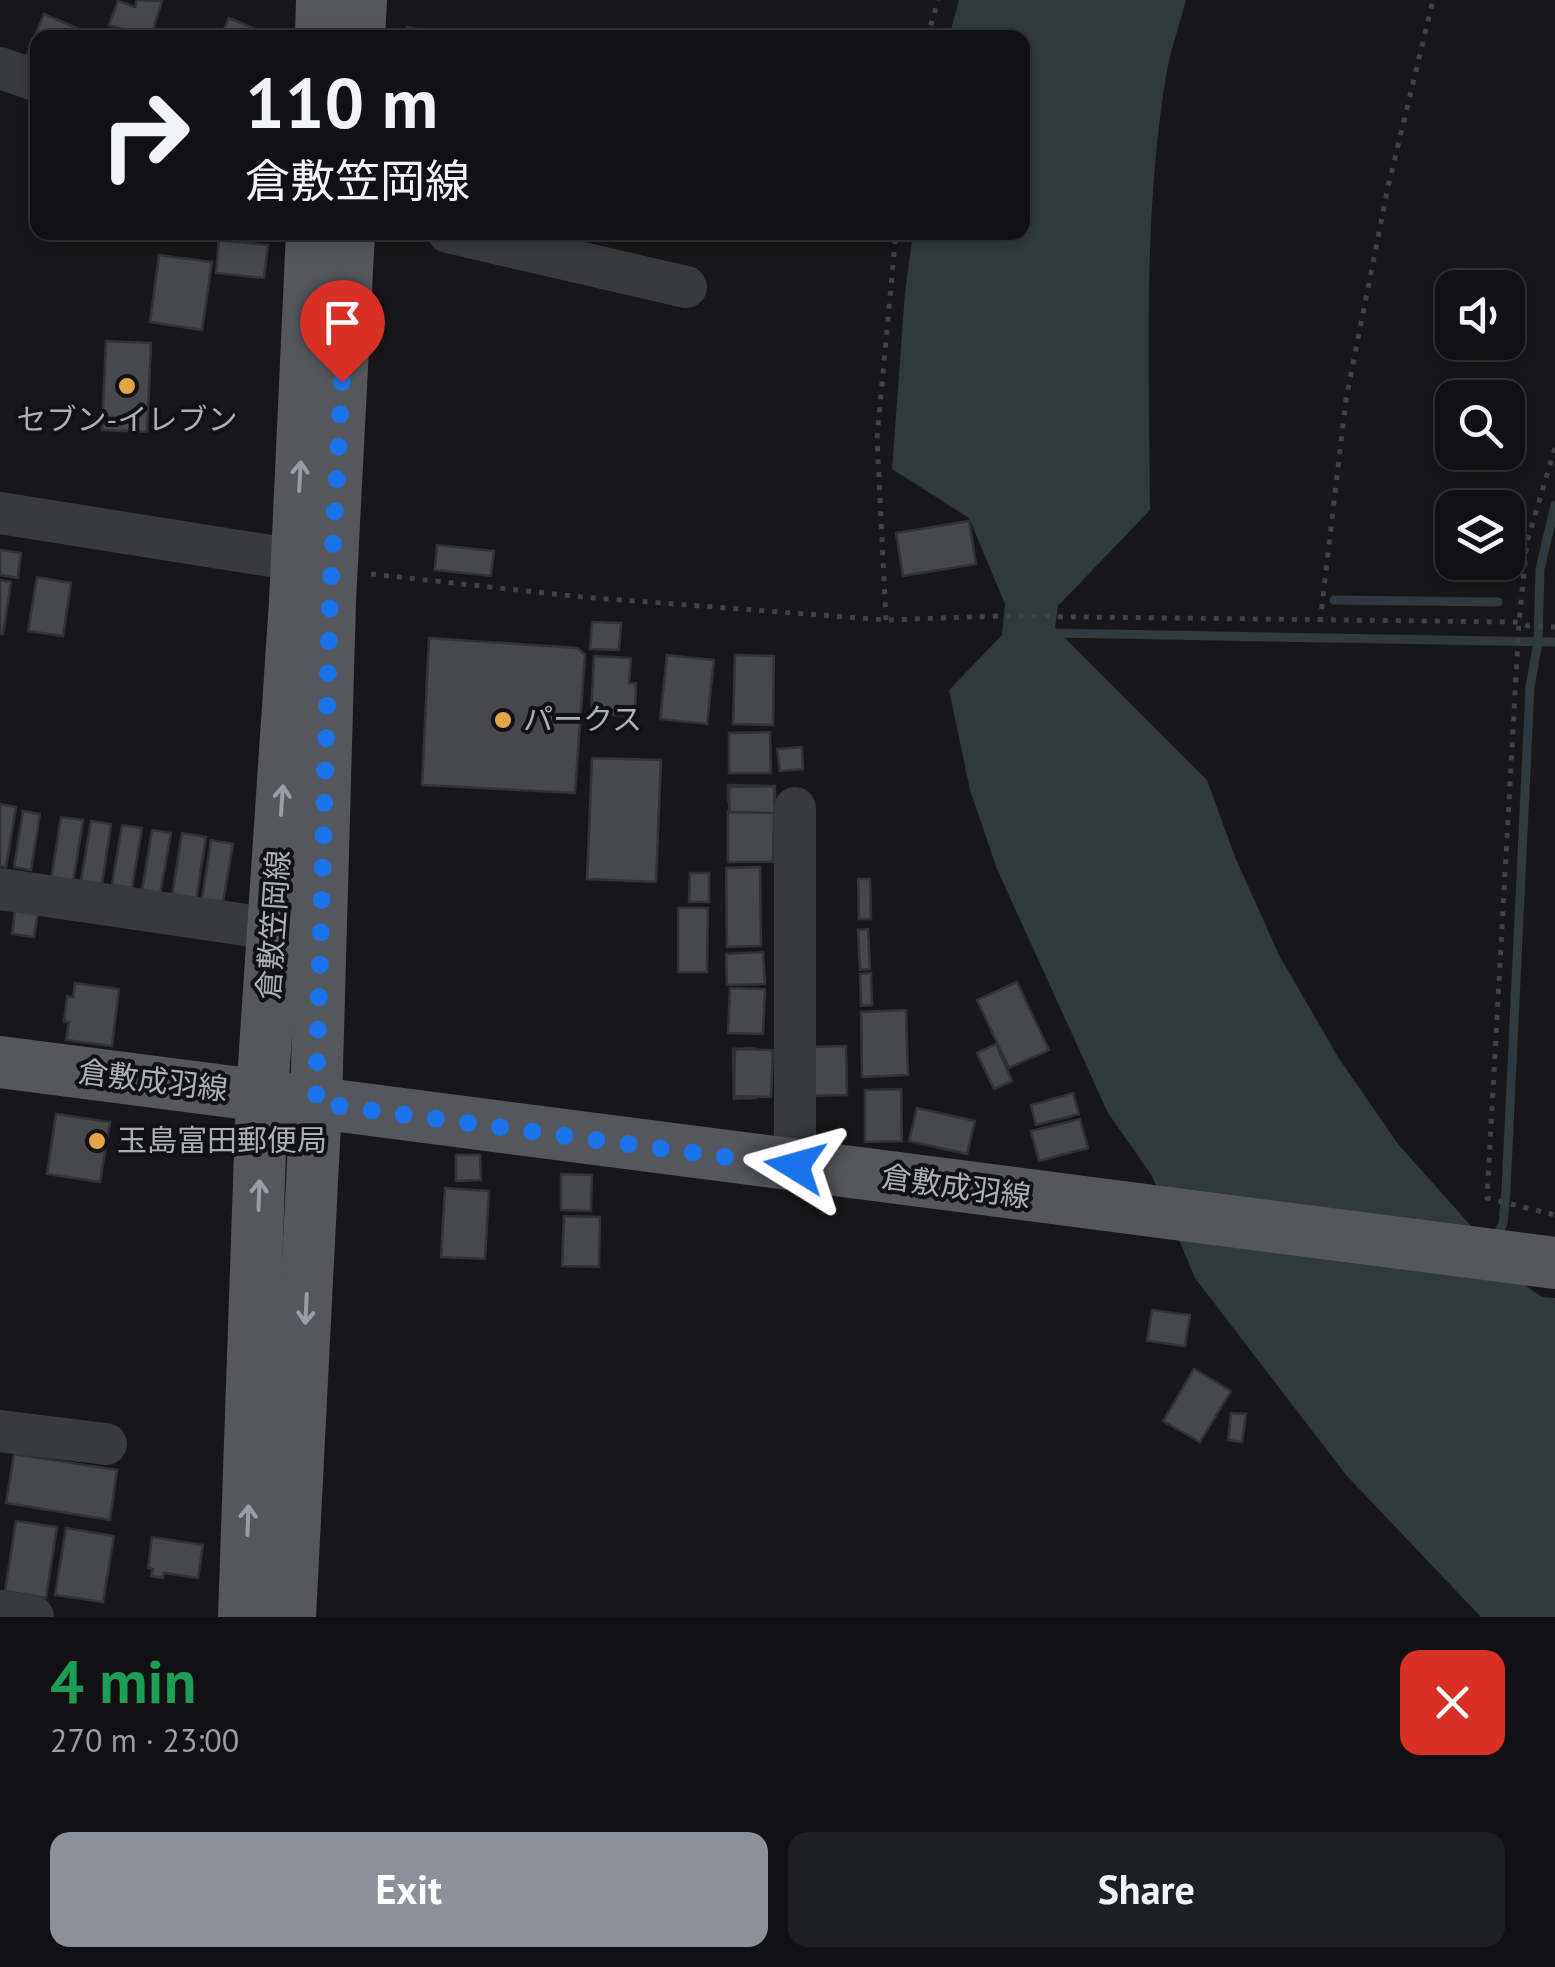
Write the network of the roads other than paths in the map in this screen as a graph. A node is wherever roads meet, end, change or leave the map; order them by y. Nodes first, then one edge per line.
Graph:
1 (322, 0) edge
2 (361, 0) edge
3 (320, 30) edge
4 (359, 30) edge
5 (0, 68) edge
6 (30, 78) edge
7 (312, 240) edge
8 (348, 240) edge
9 (483, 240) edge
10 (686, 287) dead end
11 (0, 514) edge
12 (315, 565) junction
13 (795, 808) dead end
14 (0, 889) edge
15 (273, 929) junction
16 (0, 1062) edge
17 (262, 1095) junction
18 (316, 1103) junction
19 (795, 1166) junction
20 (1543, 1262) edge
21 (0, 1431) edge
22 (106, 1444) dead end
23 (0, 1611) edge
24 (33, 1617) edge
25 (244, 1617) edge
26 (290, 1617) edge

1 - 3 main road
2 - 4 main road
5 - 6 street
12 -> 7 main road, 倉敷笠岡線
8 - 12 main road, 倉敷笠岡線
9 - 10 street
11 - 12 street
15 -> 12 main road, 倉敷笠岡線
12 - 18 main road, 倉敷笠岡線
13 - 19 street
14 - 15 street
15 - 17 main road, 倉敷笠岡線
16 - 17 main road, 倉敷成羽線
17 - 18 main road, 倉敷成羽線
25 -> 17 main road, 倉敷笠岡線
18 - 19 main road, 倉敷成羽線
18 -> 26 main road, 倉敷笠岡線
19 - 20 main road, 倉敷成羽線
21 - 22 street
23 - 24 street

